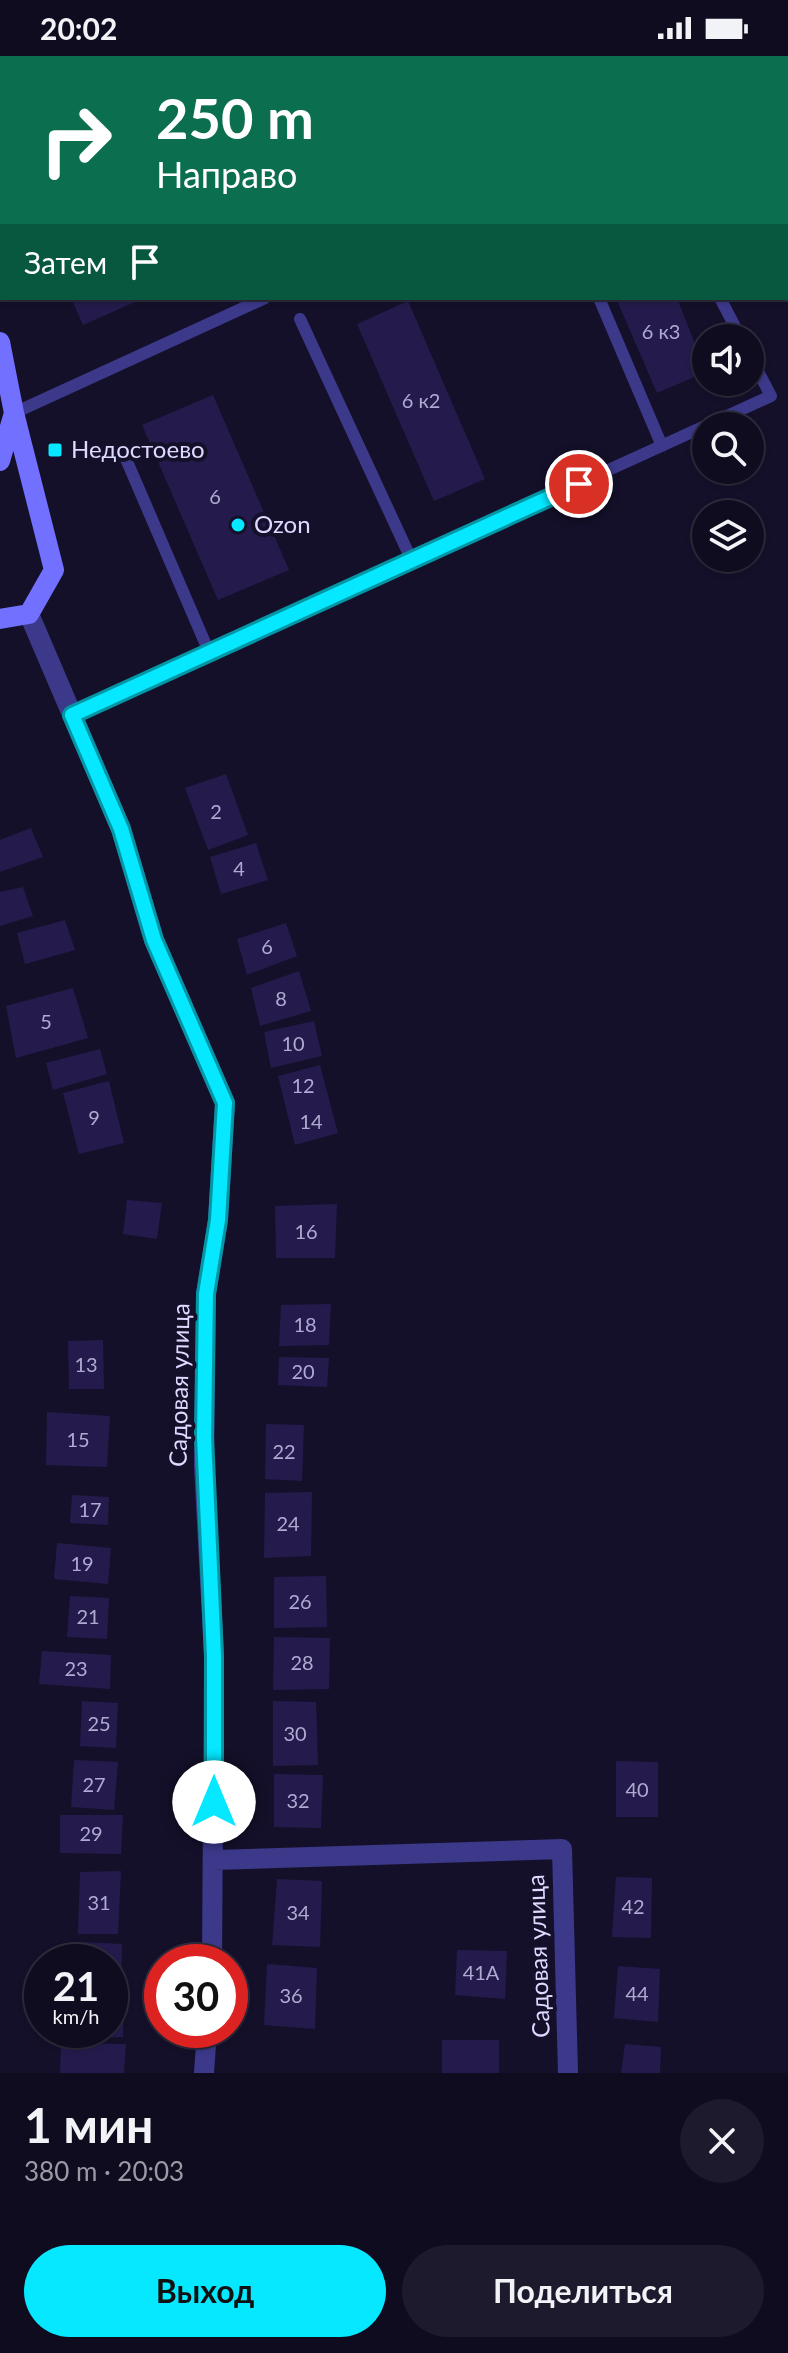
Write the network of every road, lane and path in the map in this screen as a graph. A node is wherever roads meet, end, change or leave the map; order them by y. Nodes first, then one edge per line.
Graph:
1 (261, 300) edge
2 (600, 300) edge
3 (721, 300) edge
4 (300, 319) dead end
5 (734, 324) edge
6 (0, 342) edge
7 (764, 383) edge
8 (14, 413) junction
9 (662, 446) junction
10 (123, 452) dead end
11 (0, 461) edge
12 (412, 561) junction
13 (29, 614) junction
14 (0, 619) edge
15 (209, 652) junction
16 (72, 715) junction
17 (214, 1860) junction
18 (212, 1944) edge
19 (206, 2048) edge
20 (204, 2073) edge
21 (568, 2073) edge

1 - 8 lane
2 - 9 lane
3 - 5 lane
4 - 12 lane
6 - 8 street
7 - 9 lane
8 - 11 street
8 - 13 street
9 - 12 lane
10 - 15 lane
12 - 15 lane
13 - 14 street
13 - 16 street, Садовая улица
15 - 16 lane
16 - 17 street, Садовая улица
17 - 18 street, Садовая улица
17 - 21 street, Садовая улица
19 - 20 street

